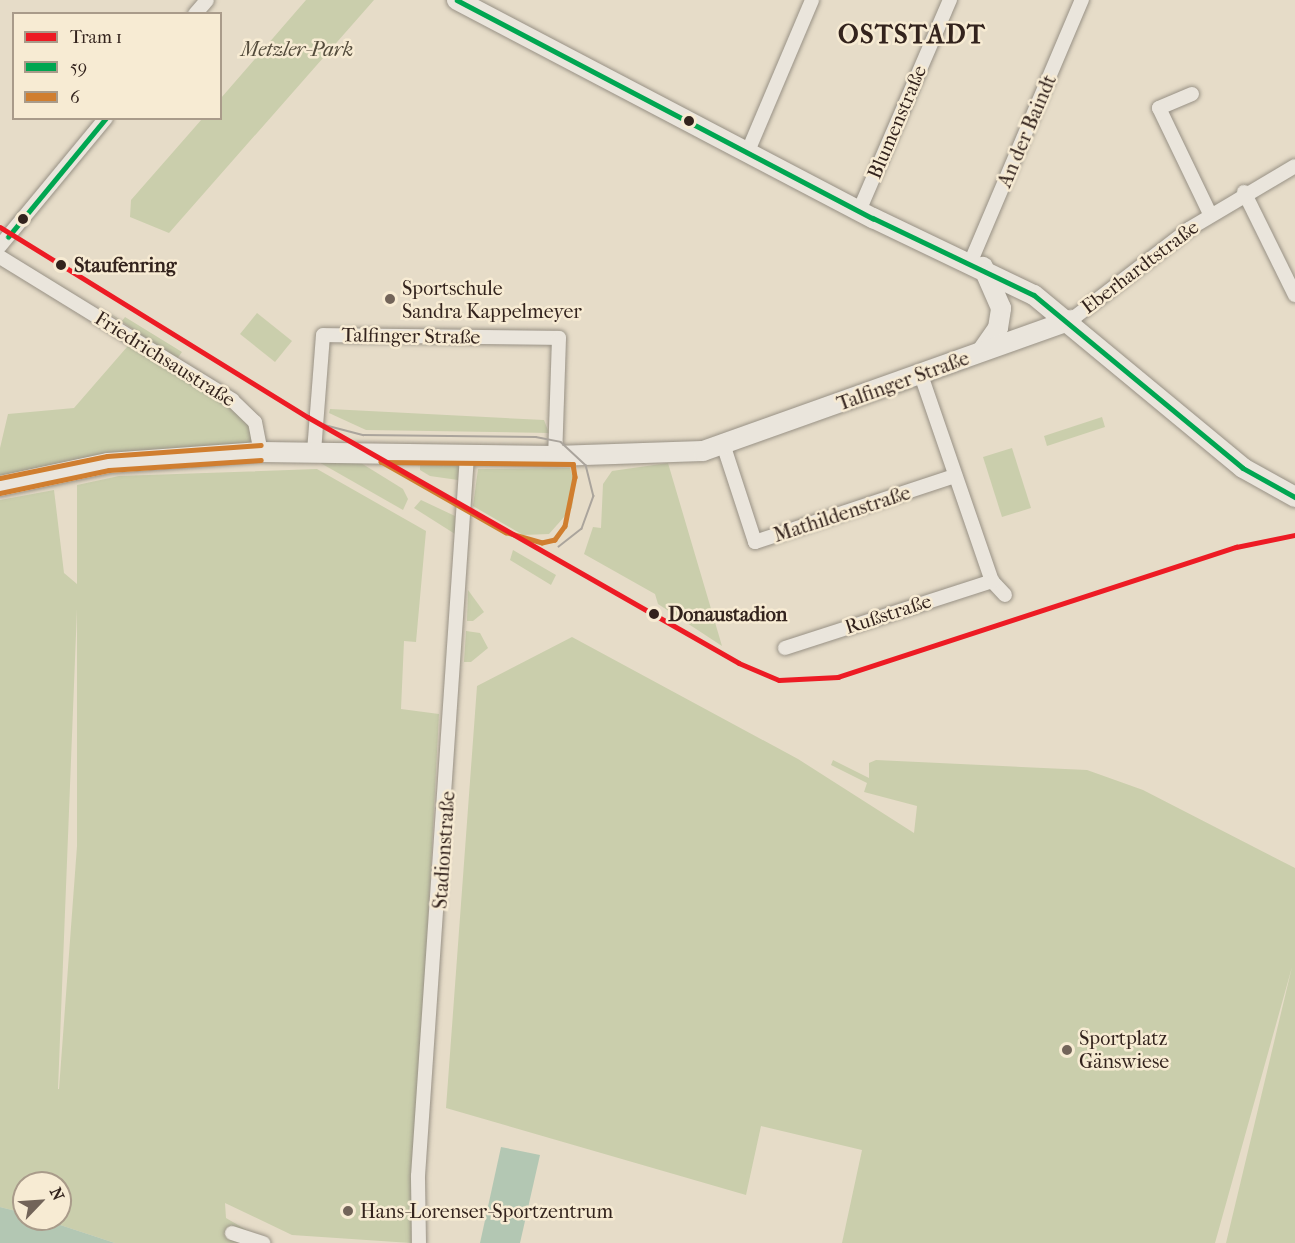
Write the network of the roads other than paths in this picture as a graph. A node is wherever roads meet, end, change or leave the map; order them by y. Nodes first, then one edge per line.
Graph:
1 (207, 0) edge
2 (457, 0) edge
3 (812, 0) edge
4 (950, 0) edge
5 (1082, 0) edge
6 (197, 12) edge
7 (1192, 94) dead end
8 (104, 120) edge
9 (748, 151) junction
10 (1295, 166) edge
11 (1244, 192) junction
12 (859, 211) junction
13 (1210, 214) junction
14 (3, 238) edge
15 (0, 257) edge
16 (977, 258) junction
17 (1295, 295) edge
18 (1071, 320) junction
19 (982, 351) junction
20 (921, 375) junction
21 (724, 447) junction
22 (261, 452) junction
23 (314, 452) junction
24 (467, 456) junction
25 (555, 456) junction
26 (956, 476) junction
27 (0, 486) edge
28 (1295, 497) edge
29 (992, 581) junction
30 (1005, 595) dead end
31 (785, 648) dead end
32 (232, 1233) dead end
33 (263, 1243) edge
34 (419, 1243) edge

1 - 6 street
2 - 9 street
3 - 9 street
4 - 12 street, Blumenstraße
5 - 16 street, An der Baindt
7 - 13 street, Eberhardtstraße
8 - 14 street
9 - 12 street
10 - 11 street, Eberhardtstraße
11 - 13 street, Eberhardtstraße
11 - 17 street
12 - 16 street
13 - 18 street, Eberhardtstraße
15 - 22 street, Friedrichsaustraße
16 - 18 street
16 - 19 street
18 - 19 street, Talfinger Straße
18 - 28 street
19 - 20 street, Talfinger Straße
20 - 21 street, Talfinger Straße
20 - 26 street
21 - 25 street, Talfinger Straße
21 - 26 street, Mathildenstraße
22 - 23 street
22 - 27 street
23 - 24 street, Talfinger Straße
23 - 25 street, Talfinger Straße
24 - 25 street, Talfinger Straße
24 - 34 street, Stadionstraße
26 - 29 street
29 - 30 street
29 - 31 street, Rußstraße
32 - 33 street

